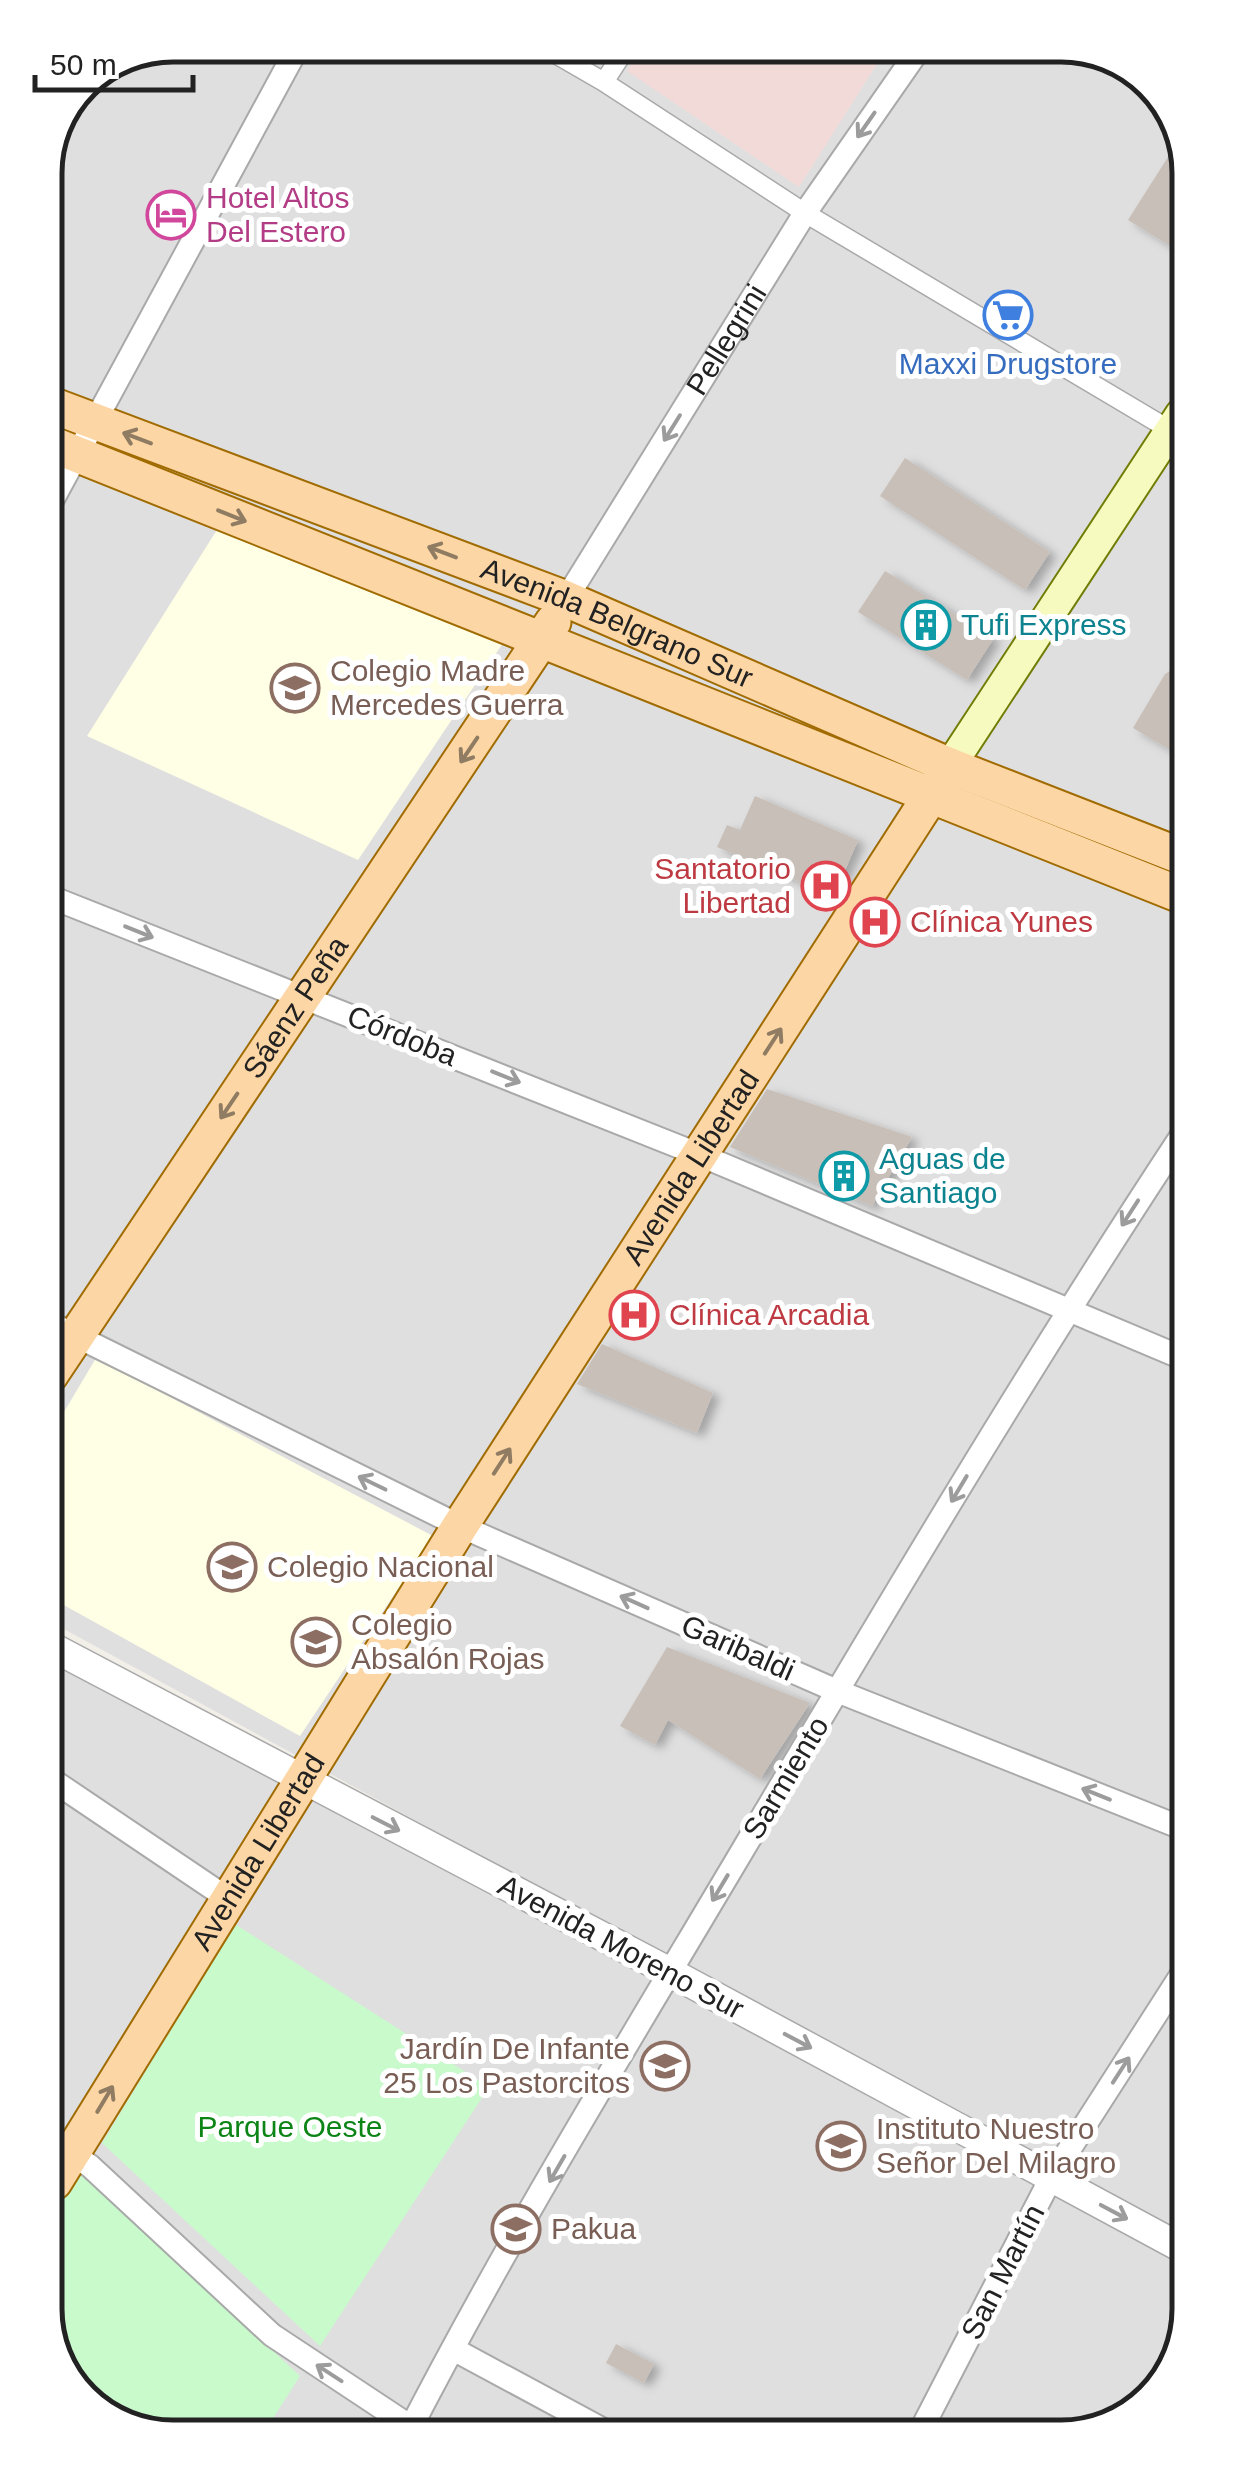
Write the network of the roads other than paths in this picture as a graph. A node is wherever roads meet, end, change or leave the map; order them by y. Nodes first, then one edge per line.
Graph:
1 (289, 63) edge
2 (571, 63) edge
3 (616, 63) edge
4 (909, 63) edge
5 (604, 82) junction
6 (805, 213) junction
7 (63, 410) edge
8 (93, 422) junction
9 (1172, 435) edge
10 (1172, 437) edge
11 (63, 447) edge
12 (63, 448) edge
13 (566, 599) junction
14 (543, 640) junction
15 (950, 766) junction
16 (930, 797) junction
17 (1172, 853) edge
18 (1172, 892) edge
19 (63, 902) edge
20 (302, 996) junction
21 (1172, 1150) edge
22 (700, 1154) junction
23 (1066, 1311) junction
24 (63, 1329) edge
25 (63, 1330) edge
26 (1172, 1354) edge
27 (460, 1526) junction
28 (63, 1653) edge
29 (837, 1691) junction
30 (300, 1780) junction
31 (63, 1787) edge
32 (1172, 1824) edge
33 (227, 1898) junction
34 (670, 1972) junction
35 (1172, 1991) edge
36 (63, 2154) edge
37 (63, 2161) edge
38 (1051, 2178) junction
39 (1172, 2243) edge
40 (454, 2349) junction
41 (393, 2420) edge
42 (415, 2420) edge
43 (584, 2420) edge
44 (926, 2420) edge

1 - 8 street
2 - 5 street
3 - 5 street
4 -> 6 street, Pellegrini
5 - 6 street
6 - 9 street
6 -> 13 street, Pellegrini
7 - 8 main road, Avenida Belgrano Sur
8 - 11 street
13 -> 8 main road, Avenida Belgrano Sur
10 - 15 main road, Avenida Libertad
12 -> 14 main road, Avenida Belgrano Sur
13 - 14 main road, Pellegrini
13 - 15 main road, Avenida Belgrano Sur
14 - 16 main road, Avenida Belgrano Sur
14 -> 20 main road, Sáenz Peña
15 - 16 main road, Avenida Libertad
15 - 17 main road, Avenida Belgrano Sur
16 - 18 main road, Avenida Belgrano Sur
22 -> 16 main road, Avenida Libertad
19 -> 20 street, Córdoba
20 -> 22 street, Córdoba
20 -> 24 main road, Sáenz Peña
21 -> 23 street, Sarmiento
22 - 23 street, Córdoba
27 -> 22 main road, Avenida Libertad
23 - 26 street, Córdoba
23 -> 29 street, Sarmiento
27 -> 25 street, Garibaldi
29 -> 27 street, Garibaldi
27 - 30 main road, Avenida Libertad
28 - 30 street, Avenida Moreno Sur
32 -> 29 street, Garibaldi
29 -> 34 street, Sarmiento
30 - 33 main road, Avenida Libertad
30 -> 34 street, Avenida Moreno Sur
31 - 33 street
36 -> 33 main road, Avenida Libertad
34 -> 38 street, Avenida Moreno Sur
34 -> 40 street, Sarmiento
38 -> 35 street, San Martín
41 -> 37 street
38 -> 39 street, Avenida Moreno Sur
38 - 44 street, San Martín
40 - 42 street, Sarmiento
40 - 43 street

